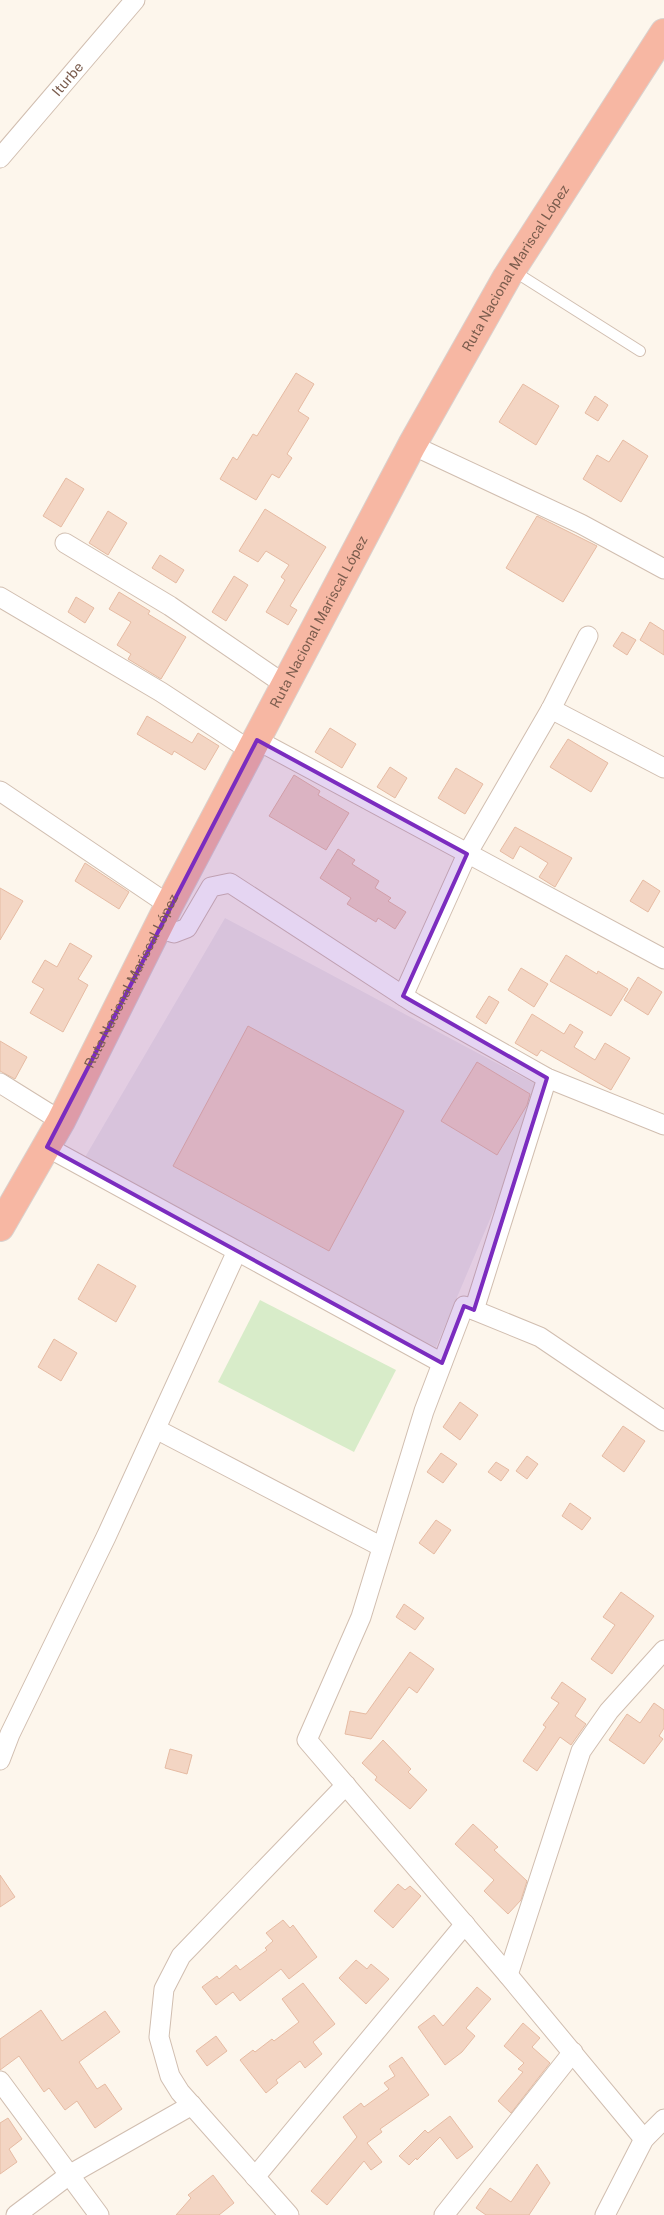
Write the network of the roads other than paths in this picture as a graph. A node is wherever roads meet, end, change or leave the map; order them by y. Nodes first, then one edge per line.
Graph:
1 (135, 0) edge
2 (664, 34) edge
3 (0, 158) edge
4 (511, 270) junction
5 (640, 351) dead end
6 (412, 445) junction
7 (65, 543) dead end
8 (664, 569) edge
9 (0, 597) edge
10 (588, 636) dead end
11 (284, 684) junction
12 (551, 709) junction
13 (254, 746) junction
14 (664, 768) edge
15 (0, 791) edge
16 (467, 854) junction
17 (163, 917) junction
18 (664, 959) edge
19 (402, 996) junction
20 (547, 1078) junction
21 (0, 1083) edge
22 (61, 1121) junction
23 (664, 1125) edge
24 (47, 1147) junction
25 (0, 1227) edge
26 (237, 1251) junction
27 (474, 1310) junction
28 (442, 1363) junction
29 (664, 1421) edge
30 (156, 1428) junction
31 (382, 1548) junction
32 (664, 1650) edge
33 (0, 1760) edge
34 (346, 1785) junction
35 (464, 1924) junction
36 (508, 1974) junction
37 (573, 2052) junction
38 (0, 2081) edge
39 (192, 2105) junction
40 (664, 2119) edge
41 (644, 2139) junction
42 (69, 2175) junction
43 (255, 2177) junction
44 (16, 2215) edge
45 (100, 2215) edge
46 (288, 2215) edge
47 (444, 2215) edge
48 (605, 2215) edge

1 - 3 street, Iturbe
2 - 4 highway, Ruta Nacional Mariscal López
4 - 5 lane
4 - 6 highway, Ruta Nacional Mariscal López
6 - 8 street
6 - 11 highway, Ruta Nacional Mariscal López
7 - 11 street
9 - 13 street
10 - 12 street
11 - 13 highway, Ruta Nacional Mariscal López
12 - 14 street
12 - 16 street
13 - 16 street
13 - 17 highway, Ruta Nacional Mariscal López
15 - 17 street
16 - 18 street
16 - 19 street
17 - 19 street
17 - 22 highway, Ruta Nacional Mariscal López
19 - 20 street
20 - 23 street
20 - 27 street
21 - 22 street
22 - 24 highway, Ruta Nacional Mariscal López
24 - 25 highway, Ruta Nacional Mariscal López
24 - 26 street
26 - 28 street
26 - 30 street
27 - 28 street
27 - 29 street
28 - 31 street
30 - 31 street
30 - 33 street
31 - 34 street
32 - 36 street
34 - 35 street
34 - 39 street
35 - 36 street
35 - 43 street
36 - 37 street
37 - 41 street
37 - 47 street
38 - 42 street
39 - 42 street
39 - 43 street
40 - 41 street
41 - 48 street
42 - 44 street
42 - 45 street
43 - 46 street

